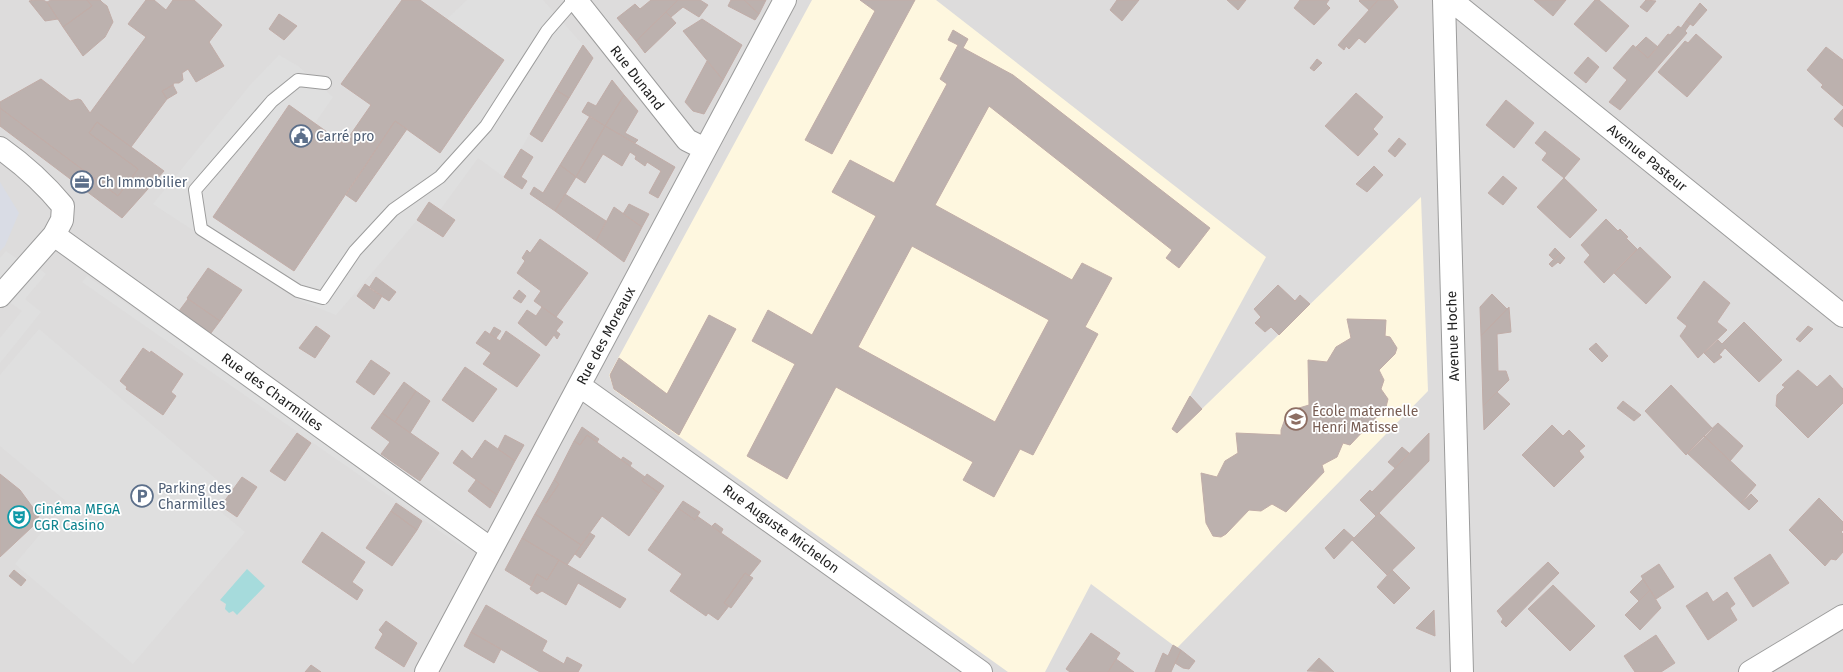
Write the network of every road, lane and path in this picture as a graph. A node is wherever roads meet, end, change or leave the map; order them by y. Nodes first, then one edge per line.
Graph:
1 (575, 0) edge
2 (785, 0) edge
3 (1444, 0) edge
4 (1451, 0) edge
5 (325, 83) dead end
6 (0, 148) edge
7 (705, 149) junction
8 (58, 228) junction
9 (0, 296) edge
10 (1843, 316) edge
11 (580, 386) junction
12 (491, 549) junction
13 (1843, 616) edge
14 (426, 672) edge
15 (980, 672) edge
16 (1462, 672) edge
17 (1750, 672) edge

1 - 5 lane
1 - 7 street, Rue Dunand
2 - 7 street, Rue des Moreaux
3 - 16 street, Avenue Hoche
4 - 10 street, Avenue Pasteur
6 - 8 street
7 - 11 street, Rue des Moreaux
8 - 9 street
8 - 12 street, Rue des Charmilles
11 - 12 street, Rue des Moreaux
11 - 15 street, Rue Auguste Michelon
12 - 14 street, Rue des Moreaux
13 - 17 street

